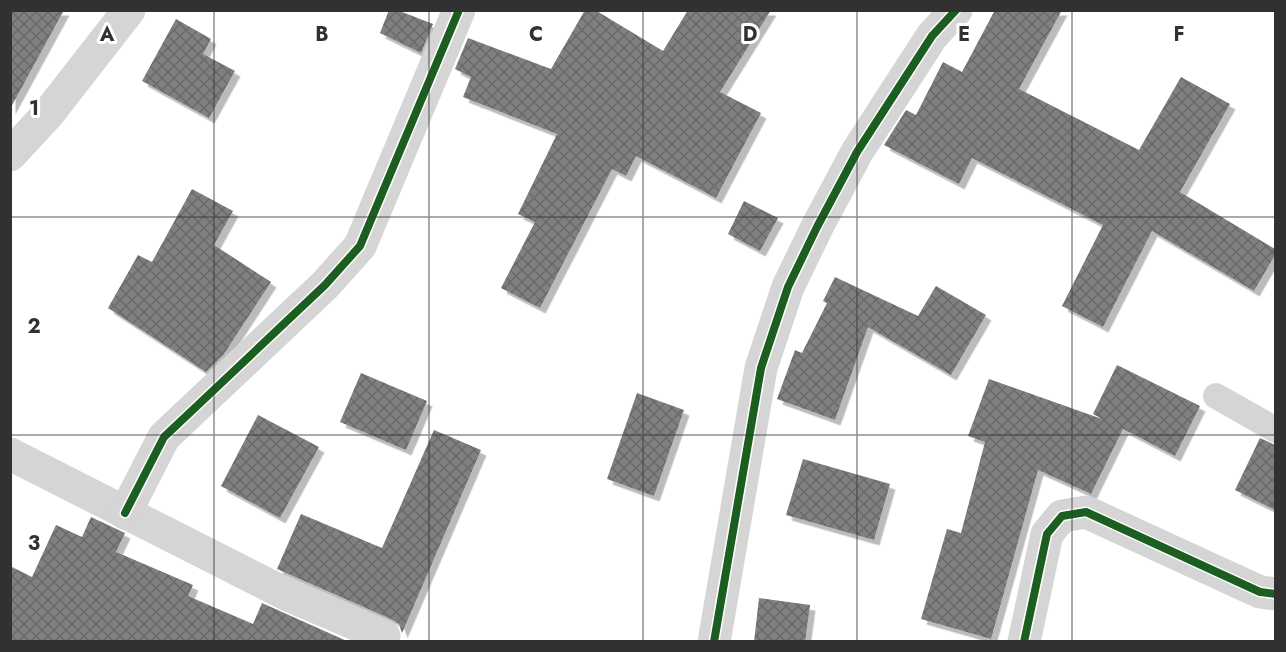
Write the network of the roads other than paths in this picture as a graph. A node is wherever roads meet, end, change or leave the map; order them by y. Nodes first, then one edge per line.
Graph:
1 (129, 10) edge
2 (459, 10) edge
3 (956, 10) edge
4 (10, 155) edge
5 (1216, 396) dead end
6 (1275, 430) edge
7 (10, 454) edge
8 (125, 513) junction
9 (1275, 594) edge
10 (384, 636) dead end
11 (714, 642) edge
12 (1024, 642) edge

1 - 4 street
2 - 8 street
3 - 11 street
5 - 6 lane
7 - 8 street
8 - 10 street
9 - 12 street

